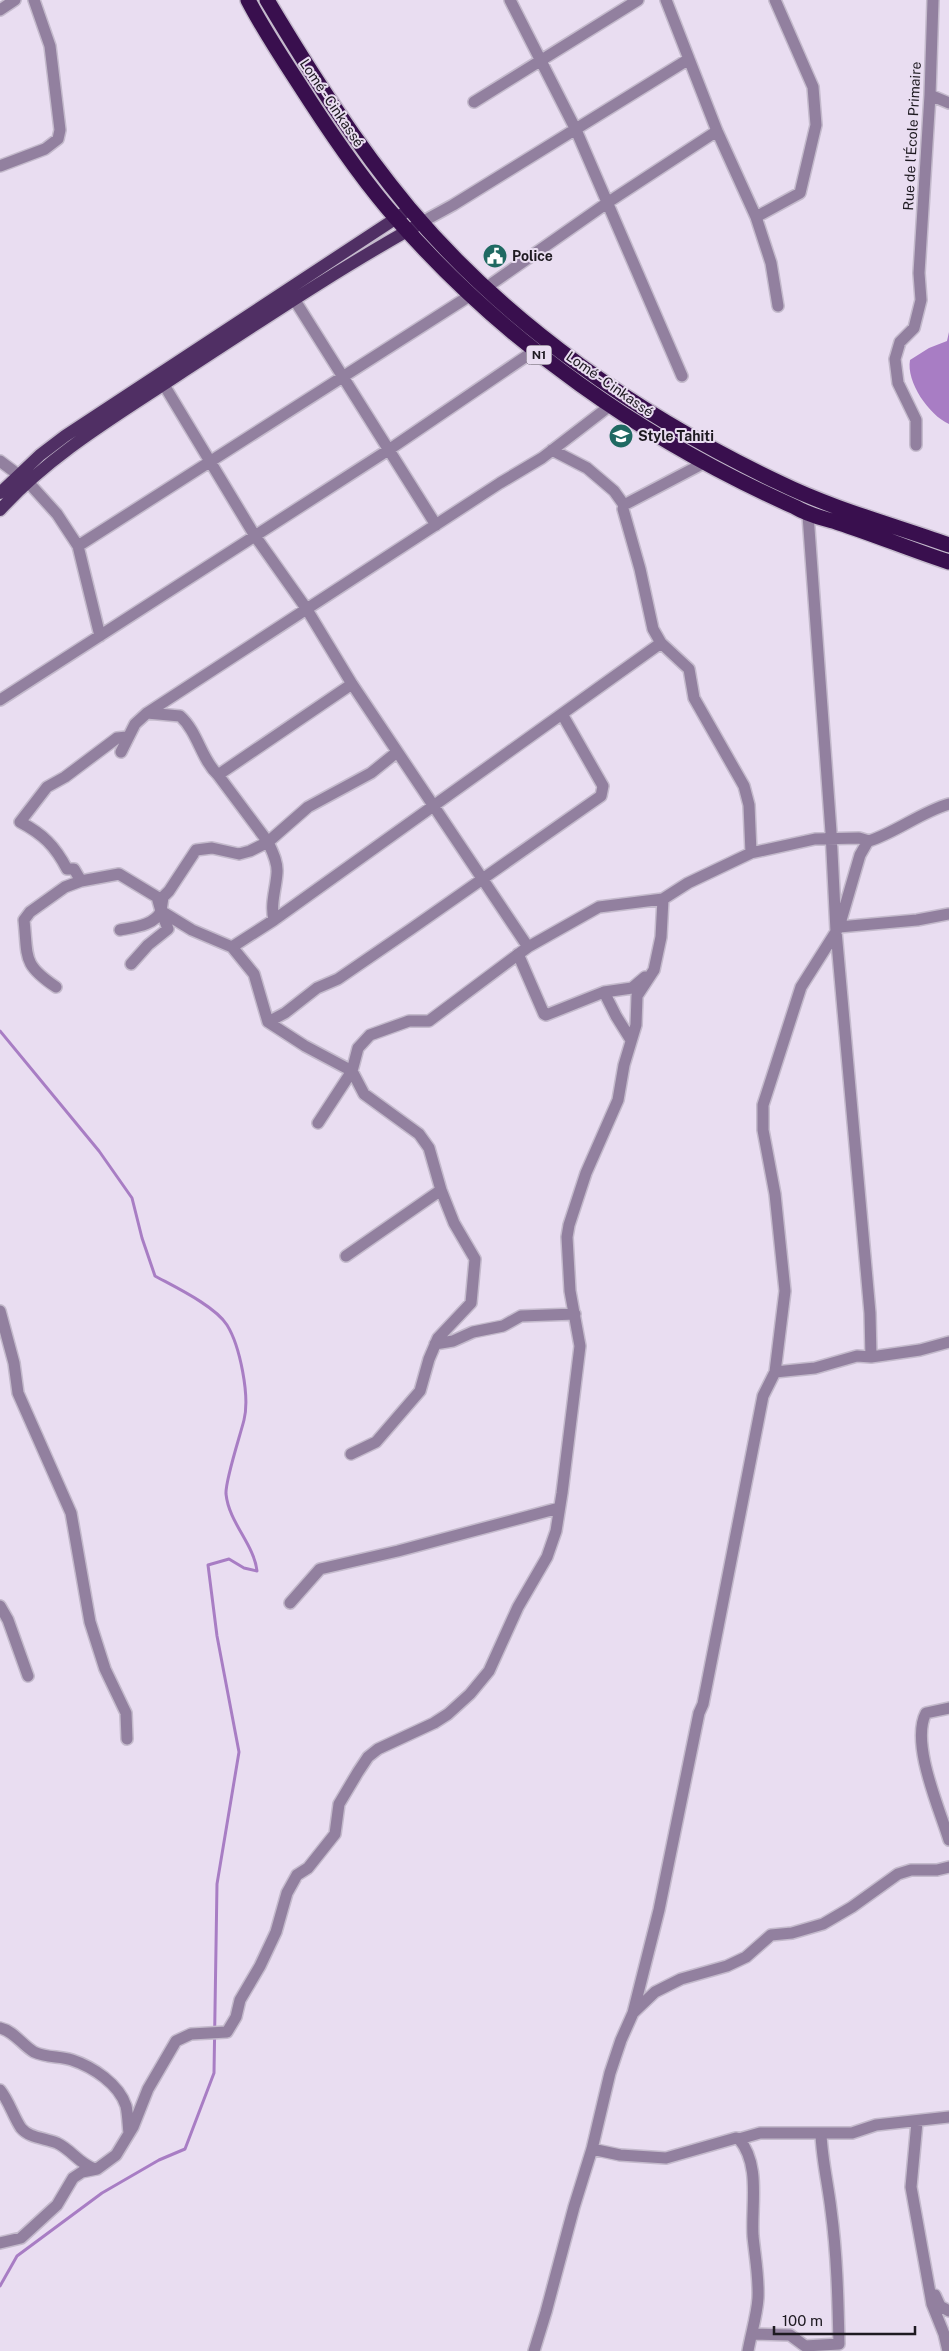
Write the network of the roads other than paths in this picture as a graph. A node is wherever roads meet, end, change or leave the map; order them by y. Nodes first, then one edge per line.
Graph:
1 (15, 0) edge
2 (34, 0) edge
3 (248, 0) edge
4 (267, 0) edge
5 (510, 0) edge
6 (638, 0) edge
7 (666, 0) edge
8 (776, 0) edge
9 (933, 0) edge
10 (0, 10) edge
11 (689, 59) junction
12 (540, 62) junction
13 (930, 95) junction
14 (474, 102) dead end
15 (949, 103) edge
16 (576, 130) junction
17 (717, 131) junction
18 (0, 162) edge
19 (0, 165) edge
20 (607, 203) junction
21 (410, 209) junction
22 (756, 217) junction
23 (396, 218) junction
24 (422, 222) junction
25 (408, 230) junction
26 (487, 287) junction
27 (471, 295) junction
28 (294, 299) junction
29 (778, 306) dead end
30 (534, 351) junction
31 (682, 376) dead end
32 (344, 377) junction
33 (164, 385) junction
34 (611, 405) junction
35 (916, 445) dead end
36 (390, 449) junction
37 (552, 450) junction
38 (0, 460) edge
39 (210, 461) junction
40 (704, 463) junction
41 (24, 478) junction
42 (0, 493) edge
43 (624, 505) junction
44 (0, 510) edge
45 (808, 515) junction
46 (436, 524) junction
47 (255, 536) junction
48 (949, 545) edge
49 (78, 546) junction
50 (949, 562) edge
51 (306, 608) junction
52 (100, 636) junction
53 (661, 643) junction
54 (352, 684) junction
55 (0, 700) edge
56 (148, 713) junction
57 (562, 714) junction
58 (127, 737) junction
59 (121, 752) dead end
60 (397, 752) junction
61 (218, 775) junction
62 (949, 804) edge
63 (433, 806) junction
64 (831, 839) junction
65 (868, 841) junction
66 (268, 842) junction
67 (751, 853) junction
68 (483, 879) junction
69 (81, 881) junction
70 (663, 899) junction
71 (161, 910) junction
72 (949, 914) edge
73 (274, 920) junction
74 (838, 929) junction
75 (120, 930) dead end
76 (232, 947) junction
77 (523, 950) junction
78 (131, 964) dead end
79 (654, 970) junction
80 (56, 987) dead end
81 (604, 992) junction
82 (268, 1022) junction
83 (631, 1040) junction
84 (354, 1065) junction
85 (318, 1123) dead end
86 (441, 1190) junction
87 (346, 1256) dead end
88 (0, 1312) edge
89 (575, 1314) junction
90 (949, 1342) edge
91 (436, 1344) junction
92 (871, 1357) junction
93 (775, 1372) junction
94 (352, 1454) dead end
95 (559, 1508) junction
96 (290, 1603) dead end
97 (0, 1606) edge
98 (28, 1676) dead end
99 (949, 1708) edge
100 (127, 1739) dead end
101 (949, 1840) edge
102 (949, 1864) edge
103 (633, 2013) junction
104 (0, 2028) edge
105 (0, 2090) edge
106 (949, 2117) edge
107 (918, 2122) junction
108 (821, 2134) junction
109 (129, 2135) junction
110 (739, 2139) junction
111 (592, 2150) junction
112 (97, 2169) junction
113 (0, 2242) edge
114 (928, 2280) junction
115 (949, 2311) edge
116 (752, 2334) junction
117 (534, 2351) edge
118 (748, 2351) edge
119 (948, 2351) edge

1 - 10 street
2 - 19 street
3 - 23 highway, Lomé - Cinkassé / N1
4 - 21 highway, Lomé - Cinkassé / N1
5 - 12 street
6 - 12 street
7 - 11 street
8 - 22 street
9 - 13 street, Rue de l'École Primaire
11 - 16 street
11 - 17 street
12 - 14 street
12 - 16 street
13 - 15 street
13 - 35 street, Rue de l'École Primaire
16 - 20 street
16 - 24 street
17 - 20 street
17 - 22 street
18 - 19 street
20 - 26 street
20 - 31 street
21 - 23 main road
21 - 24 highway, Lomé - Cinkassé / N1
22 - 29 street
23 - 25 highway, Lomé - Cinkassé / N1
23 - 41 main road
24 - 25 main road
24 - 26 highway, Lomé - Cinkassé / N1
25 - 27 highway, Lomé - Cinkassé / N1
25 - 28 main road
26 - 48 highway, Lomé - Cinkassé / N1
27 - 30 highway, Lomé - Cinkassé / N1
27 - 32 street
28 - 32 street
28 - 33 main road
30 - 34 highway, Lomé - Cinkassé / N1
30 - 36 street
32 - 36 street
32 - 39 street
33 - 39 street
33 - 41 main road
34 - 37 street
34 - 40 highway, Lomé - Cinkassé / N1
36 - 46 street
36 - 47 street
37 - 43 street
37 - 46 street
38 - 41 street
39 - 47 street
39 - 49 street
40 - 43 street
40 - 45 highway, Lomé - Cinkassé / N1
41 - 42 main road
41 - 44 main road
41 - 49 street
43 - 53 street
45 - 50 highway, Lomé - Cinkassé / N1
45 - 64 street
46 - 51 street
47 - 51 street
47 - 52 street
49 - 52 street
51 - 54 street
51 - 56 street
52 - 55 street
53 - 57 street
53 - 67 street
54 - 60 street
54 - 61 street
56 - 58 street
56 - 61 street
57 - 63 street
57 - 68 street
58 - 59 street
58 - 69 street
60 - 63 street
60 - 66 street
61 - 66 street
62 - 65 street
63 - 68 street
63 - 73 street
64 - 65 street
64 - 67 street
64 - 74 street
65 - 74 street
66 - 71 street
66 - 73 street
67 - 70 street
68 - 77 street
68 - 82 street
69 - 71 street
69 - 80 street
70 - 77 street
70 - 79 street
71 - 75 street
71 - 76 street
71 - 78 street
72 - 74 street
73 - 76 street
74 - 92 street
74 - 93 street
76 - 82 street
77 - 81 street
77 - 84 street
79 - 81 street
79 - 83 street
81 - 83 street
82 - 84 street
83 - 89 street
84 - 85 street
84 - 86 street
86 - 87 street
86 - 91 street
88 - 100 street
89 - 91 street
89 - 95 street
90 - 92 street
91 - 94 street
92 - 93 street
93 - 103 street
95 - 96 street
95 - 109 street
97 - 98 street
99 - 101 street
102 - 103 street
103 - 111 street
104 - 109 street
105 - 112 street
106 - 107 street
107 - 108 street
107 - 114 street
108 - 110 street
108 - 116 street
109 - 112 street
110 - 111 street
110 - 116 street
111 - 117 street
112 - 113 street
114 - 115 street
114 - 119 street
116 - 118 street

